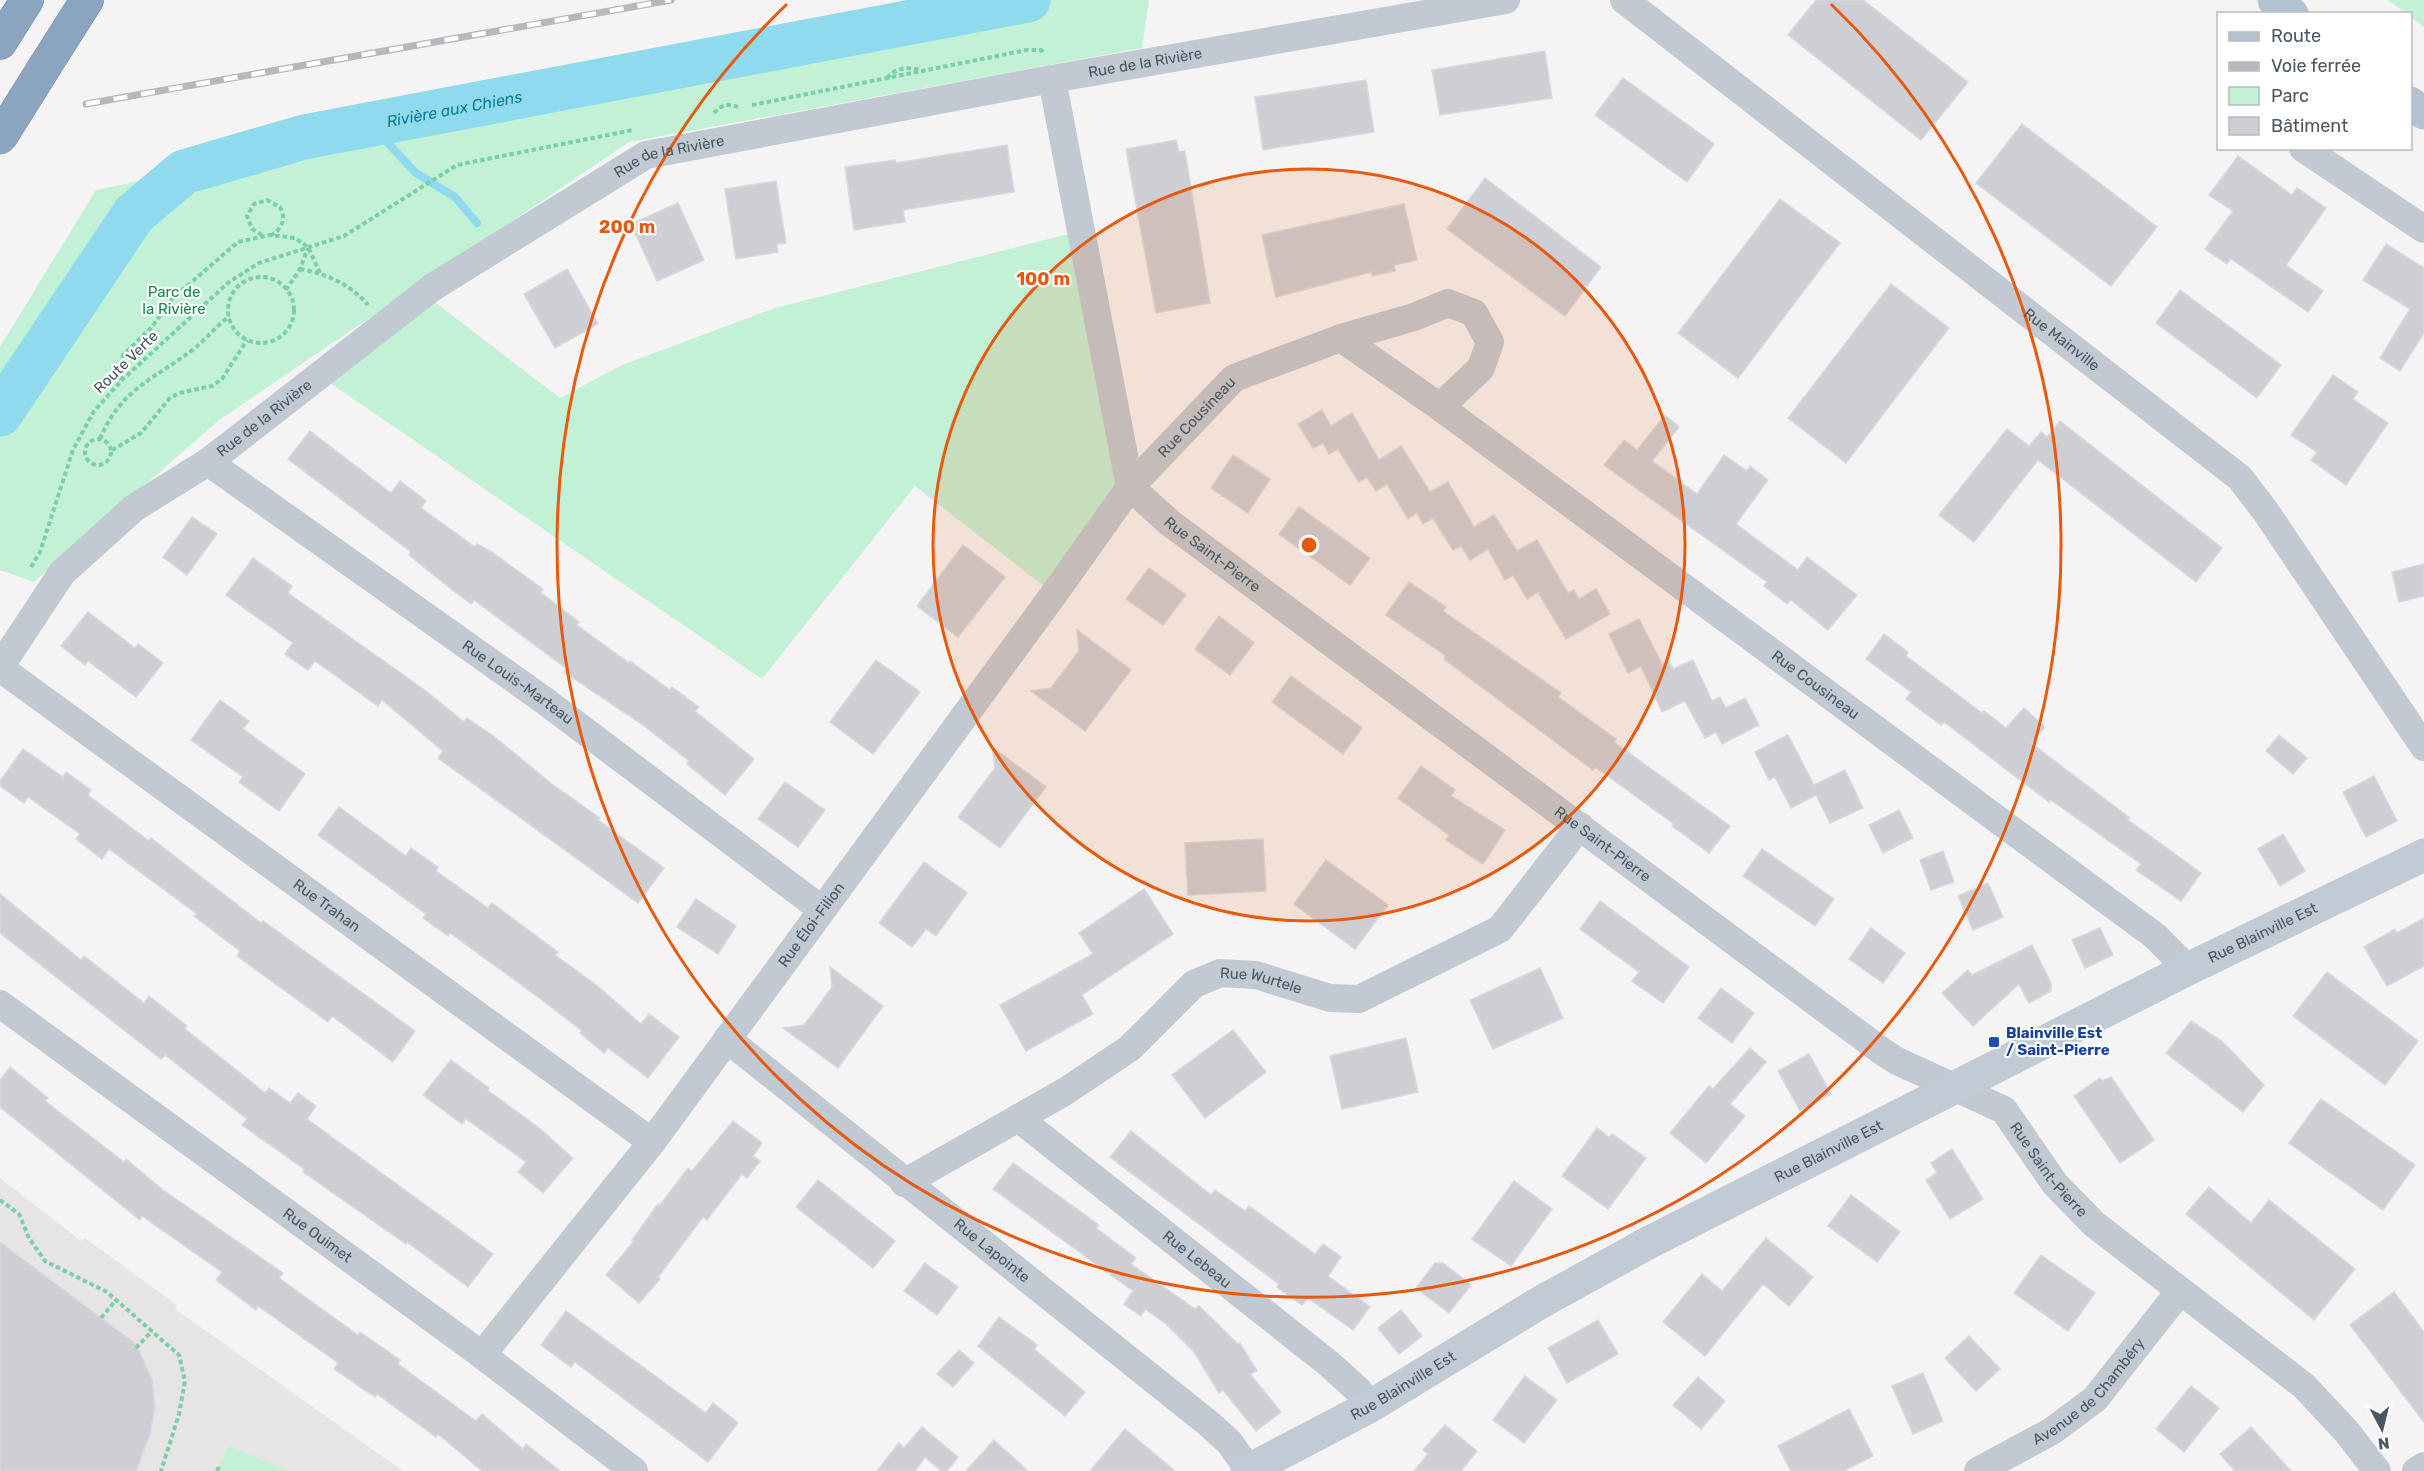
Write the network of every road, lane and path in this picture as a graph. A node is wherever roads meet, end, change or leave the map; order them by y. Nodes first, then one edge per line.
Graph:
1 (27, 0) edge
2 (87, 0) edge
3 (1506, 0) edge
4 (1624, 0) edge
5 (2274, 0) edge
6 (2289, 12) edge
7 (0, 44) edge
8 (924, 71) dead end
9 (887, 78) dead end
10 (1052, 79) junction
11 (740, 108) dead end
12 (714, 113) dead end
13 (0, 138) edge
14 (2306, 150) edge
15 (434, 178) dead end
16 (2424, 229) edge
17 (270, 235) junction
18 (264, 236) junction
19 (308, 247) junction
20 (300, 269) junction
21 (320, 273) junction
22 (286, 290) junction
23 (229, 316) junction
24 (384, 324) junction
25 (1341, 339) junction
26 (247, 340) junction
27 (120, 382) junction
28 (1440, 407) junction
29 (100, 439) junction
30 (112, 450) junction
31 (208, 462) junction
32 (1130, 487) junction
33 (28, 572) dead end
34 (0, 667) edge
35 (2424, 747) edge
36 (1580, 826) junction
37 (2424, 855) edge
38 (821, 909) junction
39 (2188, 969) junction
40 (0, 1004) edge
41 (727, 1039) junction
42 (1956, 1087) junction
43 (1018, 1118) junction
44 (652, 1142) junction
45 (904, 1183) junction
46 (0, 1200) edge
47 (2180, 1291) junction
48 (116, 1300) junction
49 (101, 1318) dead end
50 (152, 1331) junction
51 (136, 1348) dead end
52 (482, 1355) junction
53 (1369, 1407) junction
54 (220, 1465) dead end
55 (2424, 1466) edge
56 (161, 1471) edge
57 (217, 1471) edge
58 (634, 1471) edge
59 (1248, 1471) edge
60 (1978, 1471) edge
61 (2378, 1471) edge
62 (2416, 1471) edge

1 - 7 highway
2 - 13 highway, bridge
3 - 10 street, Rue de la Rivière
4 - 35 street, Rue Mainville
5 - 6 main road
8 - 9 path
10 - 24 street, Rue de la Rivière
10 - 32 street
11 - 12 path
14 - 16 street
15 - 19 path, Route Verte
17 - 18 path
17 - 18 path
17 - 19 path
18 - 27 path
19 - 20 path
19 - 21 path
19 - 27 path, Route Verte
20 - 21 path
20 - 22 path
21 - 24 path
22 - 23 path
22 - 26 path
23 - 26 path
23 - 29 path
24 - 31 street, Rue de la Rivière
25 - 28 street, Rue Cousineau
25 - 28 street, Rue Cousineau
25 - 32 street, Rue Cousineau
26 - 30 path
27 - 33 path, Route Verte
28 - 39 street, Rue Cousineau
29 - 30 path
29 - 30 path
31 - 34 street, Rue de la Rivière
31 - 38 street, Rue Louis-Marteau
32 - 36 street, Rue Saint-Pierre
32 - 38 street, Rue Éloi-Filion
34 - 44 street, Rue Trahan
36 - 42 street, Rue Saint-Pierre
36 - 43 street, Rue Wurtele
37 - 39 street, Rue Blainville Est
38 - 41 street, Rue Éloi-Filion
39 - 42 street, Rue Blainville Est
40 - 52 street, Rue Ouimet
41 - 44 street, Rue Éloi-Filion
41 - 45 street, Rue Lapointe
42 - 47 street, Rue Saint-Pierre
42 - 53 street, Rue Blainville Est
43 - 45 street, Rue Wurtele
43 - 53 street, Rue Lebeau
44 - 52 street, Rue Éloi-Filion
45 - 59 street, Rue Lapointe
46 - 48 path
47 - 60 street, Avenue de Chambéry
47 - 61 street, Rue Saint-Pierre
48 - 49 path
48 - 50 path
50 - 51 path
50 - 56 path
52 - 58 street, Rue Ouimet
53 - 59 street, Rue Blainville Est
54 - 57 path
55 - 62 street

